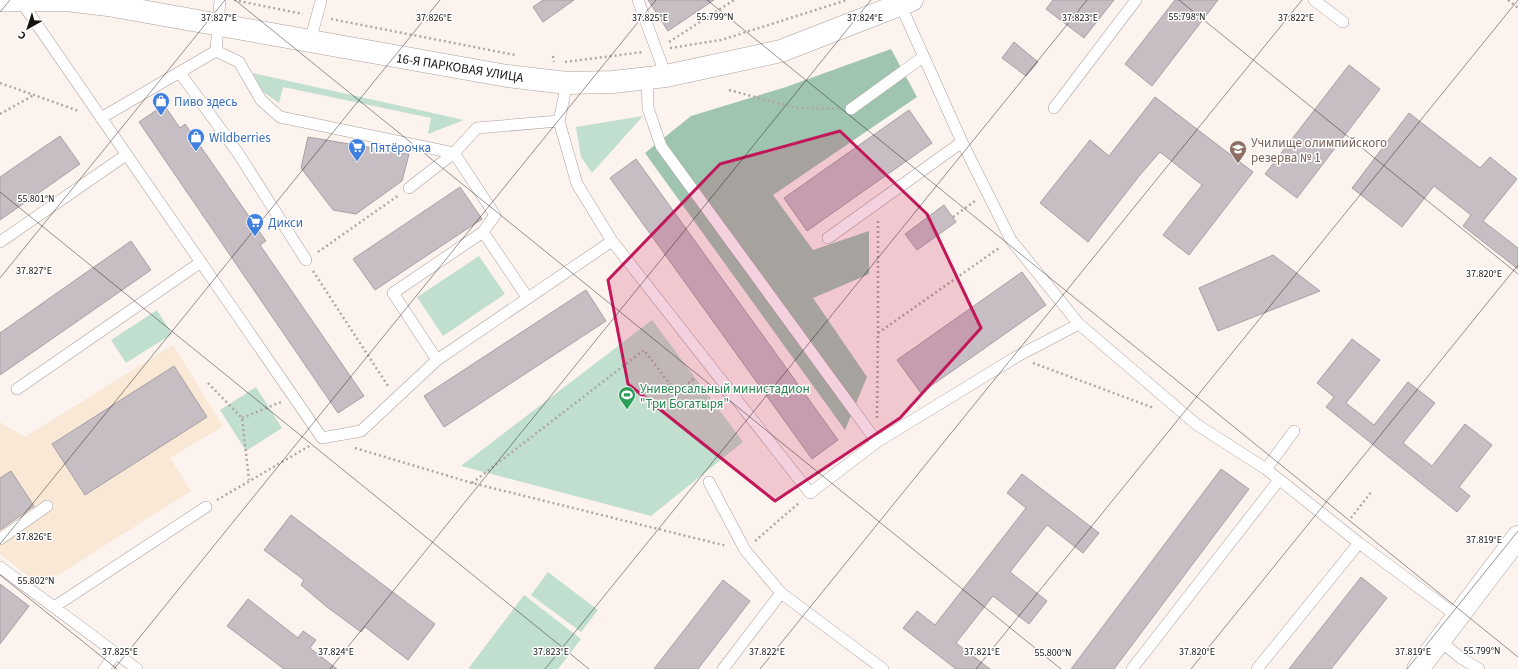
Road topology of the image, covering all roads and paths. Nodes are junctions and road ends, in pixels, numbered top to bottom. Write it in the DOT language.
graph roads {
  1 [pos="0,0"];
  2 [pos="20,0"];
  3 [pos="220,0"];
  4 [pos="234,0"];
  5 [pos="638,0"];
  6 [pos="734,0"];
  7 [pos="846,0"];
  8 [pos="1136,0"];
  9 [pos="1314,0"];
  10 [pos="1508,0"];
  11 [pos="321,1"];
  12 [pos="906,3"];
  13 [pos="1518,8"];
  14 [pos="316,16"];
  15 [pos="1343,22"];
  16 [pos="218,25"];
  17 [pos="310,41"];
  18 [pos="656,50"];
  19 [pos="216,51"];
  20 [pos="516,56"];
  21 [pos="553,56"];
  22 [pos="923,57"];
  23 [pos="546,62"];
  24 [pos="554,63"];
  25 [pos="180,73"];
  26 [pos="656,77"];
  27 [pos="0,83"];
  28 [pos="567,83"];
  29 [pos="729,90"];
  30 [pos="34,95"];
  31 [pos="1054,108"];
  32 [pos="851,109"];
  33 [pos="0,114"];
  34 [pos="101,118"];
  35 [pos="559,121"];
  36 [pos="962,142"];
  37 [pos="454,153"];
  38 [pos="126,155"];
  39 [pos="409,188"];
  40 [pos="987,192"];
  41 [pos="878,202"];
  42 [pos="953,217"];
  43 [pos="483,232"];
  44 [pos="828,238"];
  45 [pos="1011,240"];
  46 [pos="0,242"];
  47 [pos="612,242"];
  48 [pos="306,260"];
  49 [pos="201,262"];
  50 [pos="527,298"];
  51 [pos="1079,324"];
  52 [pos="878,333"];
  53 [pos="1016,357"];
  54 [pos="437,360"];
  55 [pos="695,378"];
  56 [pos="208,383"];
  57 [pos="17,389"];
  58 [pos="294,396"];
  59 [pos="396,398"];
  60 [pos="1158,410"];
  61 [pos="242,418"];
  62 [pos="1294,431"];
  63 [pos="322,438"];
  64 [pos="877,442"];
  65 [pos="352,447"];
  66 [pos="1266,469"];
  67 [pos="249,480"];
  68 [pos="1279,480"];
  69 [pos="710,482"];
  70 [pos="472,483"];
  71 [pos="1372,491"];
  72 [pos="810,493"];
  73 [pos="47,506"];
  74 [pos="206,507"];
  75 [pos="1342,530"];
  76 [pos="1518,537"];
  77 [pos="0,539"];
  78 [pos="1359,543"];
  79 [pos="745,550"];
  80 [pos="0,567"];
  81 [pos="781,594"];
  82 [pos="54,607"];
  83 [pos="1457,616"];
  84 [pos="1439,640"];
  85 [pos="116,653"];
  86 [pos="104,669"];
  87 [pos="137,669"];
  88 [pos="723,669"];
  89 [pos="883,669"];
  90 [pos="1132,669"];
  91 [pos="1257,669"];
  92 [pos="1418,669"];
  93 [pos="1479,669"];
  1 -- 2 [label="main road, 16-Я ПАРКОВАЯ УЛИЦА"];
  2 -- 16 [label="main road, 16-Я ПАРКОВАЯ УЛИЦА"];
  2 -- 34 [label="lane"];
  3 -- 16 [label="lane"];
  4 -- 14 [label="path"];
  5 -- 18 [label="lane"];
  6 -- 18 [label="path"];
  7 -- 18 [label="path"];
  8 -- 31 [label="lane"];
  9 -- 15 [label="lane"];
  10 -- 13 [label="path"];
  11 -- 14 [label="lane"];
  12 -- 22 [label="lane"];
  12 -- 26 [label="main road, 16-Я ПАРКОВАЯ УЛИЦА"];
  14 -- 17 [label="lane"];
  14 -- 20 [label="path"];
  16 -- 17 [label="main road, 16-Я ПАРКОВАЯ УЛИЦА"];
  16 -- 19 [label="lane"];
  17 -- 28 [label="main road, 16-Я ПАРКОВАЯ УЛИЦА"];
  18 -- 24 [label="path"];
  18 -- 26 [label="lane"];
  19 -- 25 [label="lane"];
  19 -- 37 [label="lane"];
  21 -- 24 [label="path"];
  22 -- 32 [label="lane"];
  22 -- 36 [label="lane"];
  23 -- 24 [label="path"];
  25 -- 34 [label="lane"];
  25 -- 48 [label="lane"];
  26 -- 28 [label="main road, 16-Я ПАРКОВАЯ УЛИЦА"];
  26 -- 64 [label="lane"];
  27 -- 30 [label="path"];
  28 -- 35 [label="lane"];
  29 -- 32 [label="path"];
  30 -- 33 [label="path"];
  30 -- 34 [label="path"];
  34 -- 38 [label="lane"];
  35 -- 37 [label="lane"];
  35 -- 47 [label="lane"];
  36 -- 40 [label="lane"];
  36 -- 41 [label="lane"];
  37 -- 39 [label="lane"];
  37 -- 43 [label="lane"];
  38 -- 46 [label="lane"];
  38 -- 49 [label="lane"];
  39 -- 48 [label="path"];
  40 -- 42 [label="path"];
  40 -- 45 [label="lane"];
  41 -- 44 [label="lane"];
  41 -- 52 [label="path"];
  43 -- 50 [label="lane"];
  43 -- 54 [label="lane"];
  45 -- 51 [label="lane"];
  45 -- 52 [label="path"];
  47 -- 50 [label="lane"];
  47 -- 72 [label="lane"];
  48 -- 59 [label="path"];
  49 -- 57 [label="lane"];
  49 -- 58 [label="lane"];
  50 -- 54 [label="lane"];
  51 -- 53 [label="lane"];
  51 -- 66 [label="lane"];
  52 -- 64 [label="path"];
  53 -- 60 [label="path"];
  53 -- 64 [label="lane"];
  54 -- 59 [label="lane"];
  55 -- 70 [label="path"];
  56 -- 61 [label="path"];
  58 -- 61 [label="path"];
  58 -- 63 [label="lane"];
  59 -- 63 [label="lane"];
  61 -- 67 [label="path"];
  62 -- 66 [label="lane"];
  63 -- 67 [label="path"];
  64 -- 72 [label="lane"];
  65 -- 70 [label="path"];
  66 -- 68 [label="lane"];
  67 -- 74 [label="path"];
  68 -- 75 [label="lane"];
  68 -- 90 [label="lane"];
  69 -- 79 [label="lane"];
  70 -- 79 [label="path"];
  71 -- 75 [label="path"];
  72 -- 79 [label="path"];
  73 -- 77 [label="lane"];
  74 -- 82 [label="lane"];
  75 -- 78 [label="lane"];
  76 -- 83 [label="main road"];
  78 -- 83 [label="lane"];
  78 -- 91 [label="lane"];
  79 -- 81 [label="lane"];
  80 -- 82 [label="lane"];
  81 -- 88 [label="lane"];
  81 -- 89 [label="lane"];
  82 -- 85 [label="lane"];
  83 -- 84 [label="main road"];
  84 -- 92 [label="main road"];
  84 -- 93 [label="lane"];
  85 -- 86 [label="lane"];
  85 -- 87 [label="lane"];
}
